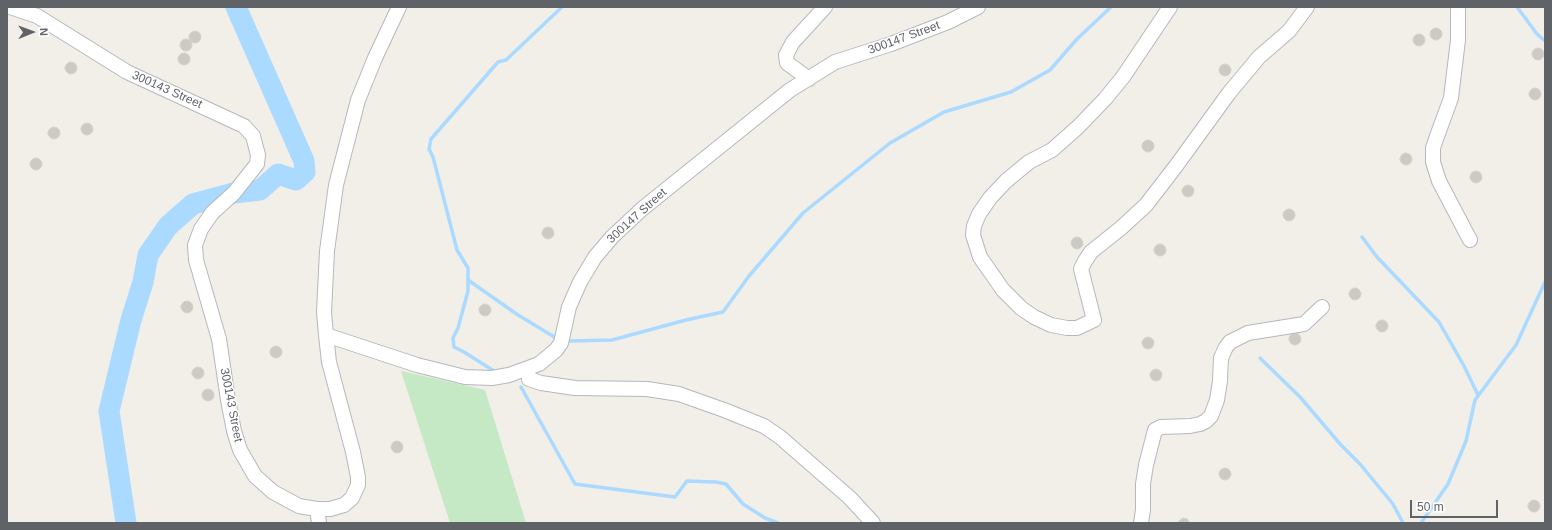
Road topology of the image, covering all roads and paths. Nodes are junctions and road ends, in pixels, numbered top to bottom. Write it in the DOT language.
graph roads {
  1 [pos="10,7"];
  2 [pos="399,7"];
  3 [pos="824,7"];
  4 [pos="978,7"];
  5 [pos="1170,7"];
  6 [pos="1307,7"];
  7 [pos="1458,7"];
  8 [pos="809,79"];
  9 [pos="1470,240"];
  10 [pos="1322,308"];
  11 [pos="326,335"];
  12 [pos="528,369"];
  13 [pos="318,516"];
  14 [pos="873,523"];
  15 [pos="1141,523"];
  1 -- 13 [label="street, 300143 Street"];
  2 -- 11 [label="street, 300143 Street"];
  3 -- 8 [label="street"];
  4 -- 8 [label="street, 300147 Street"];
  5 -- 6 [label="street"];
  7 -- 9 [label="street"];
  8 -- 12 [label="street, 300147 Street"];
  10 -- 15 [label="street"];
  11 -- 12 [label="street, 300147 Street"];
  11 -- 13 [label="street, 300143 Street"];
  12 -- 14 [label="street"];
}
